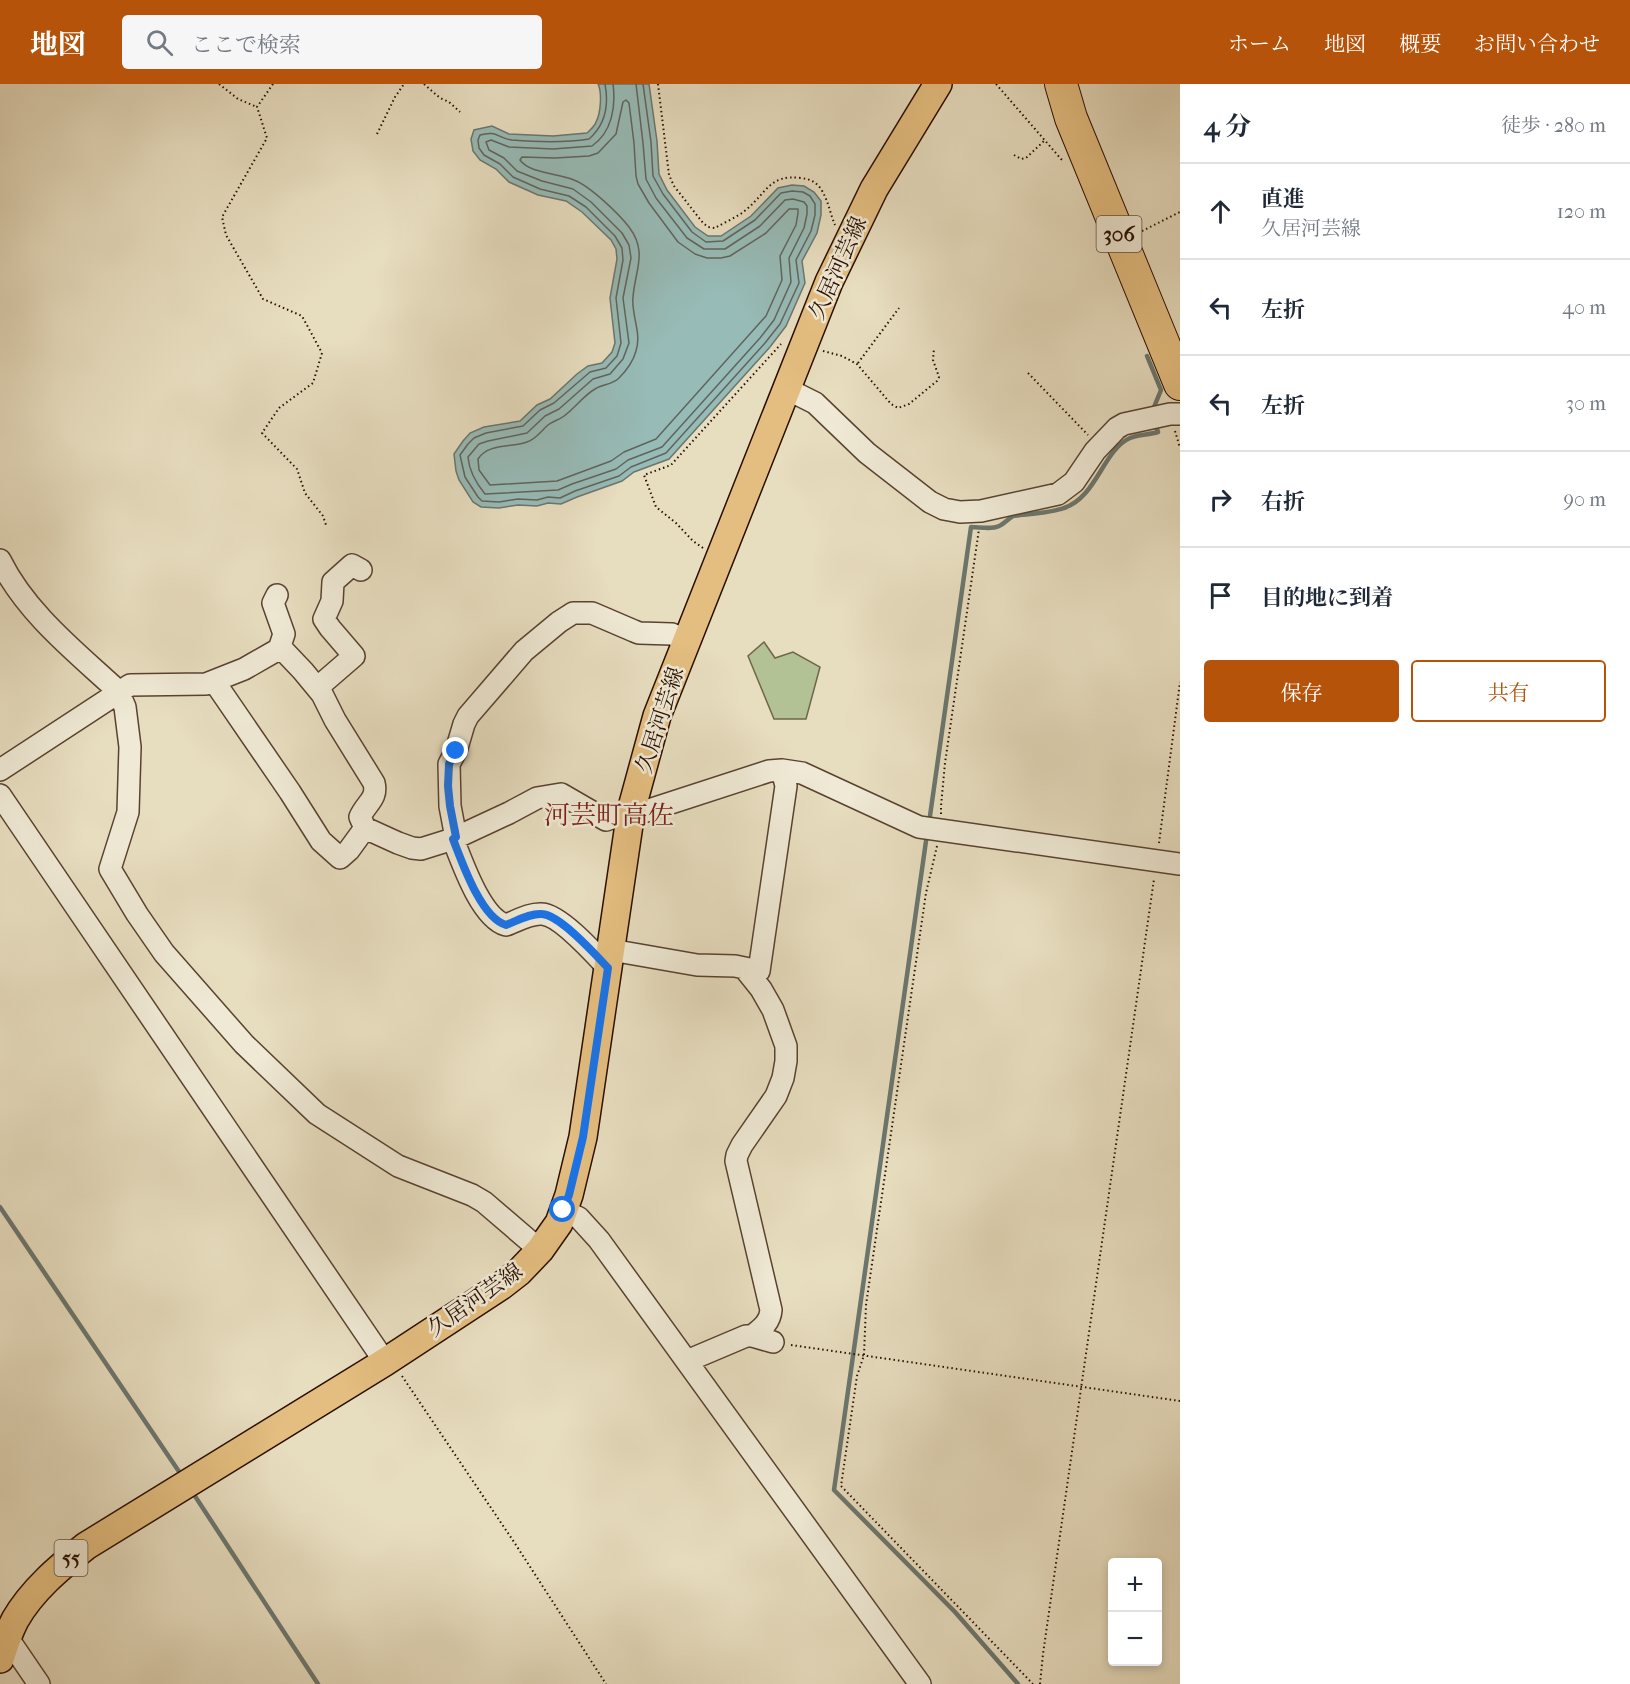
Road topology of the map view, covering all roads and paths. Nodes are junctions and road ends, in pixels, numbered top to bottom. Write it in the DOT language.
graph roads {
  1 [pos="219,84"];
  2 [pos="273,84"];
  3 [pos="404,84"];
  4 [pos="424,84"];
  5 [pos="657,84"];
  6 [pos="938,84"];
  7 [pos="996,84"];
  8 [pos="1061,84"];
  9 [pos="257,107"];
  10 [pos="460,112"];
  11 [pos="377,134"];
  12 [pos="1044,141"];
  13 [pos="1086,152"];
  14 [pos="1014,155"];
  15 [pos="1180,212"];
  16 [pos="850,238"];
  17 [pos="1121,240"];
  18 [pos="899,308"];
  19 [pos="793,344"];
  20 [pos="934,348"];
  21 [pos="857,364"];
  22 [pos="1028,373"];
  23 [pos="1180,384"];
  24 [pos="787,389"];
  25 [pos="1180,414"];
  26 [pos="1099,446"];
  27 [pos="326,525"];
  28 [pos="979,533"];
  29 [pos="721,556"];
  30 [pos="0,560"];
  31 [pos="361,570"];
  32 [pos="277,596"];
  33 [pos="687,642"];
  34 [pos="279,649"];
  35 [pos="211,682"];
  36 [pos="1180,682"];
  37 [pos="317,688"];
  38 [pos="118,691"];
  39 [pos="0,770"];
  40 [pos="782,770"];
  41 [pos="0,795"];
  42 [pos="631,811"];
  43 [pos="365,828"];
  44 [pos="932,829"];
  45 [pos="454,838"];
  46 [pos="1156,861"];
  47 [pos="1180,864"];
  48 [pos="609,959"];
  49 [pos="745,969"];
  50 [pos="563,1210"];
  51 [pos="540,1250"];
  52 [pos="752,1336"];
  53 [pos="773,1342"];
  54 [pos="864,1355"];
  55 [pos="387,1360"];
  56 [pos="687,1361"];
  57 [pos="1082,1387"];
  58 [pos="1180,1401"];
  59 [pos="4,1648"];
  60 [pos="39,1684"];
  61 [pos="606,1684"];
  62 [pos="920,1684"];
  63 [pos="1033,1684"];
  64 [pos="1040,1684"];
  1 -- 9 [label="path"];
  2 -- 9 [label="path"];
  3 -- 11 [label="path"];
  4 -- 10 [label="path"];
  5 -- 16 [label="path"];
  6 -- 16 [label="main road, 久居河芸線 / 55"];
  7 -- 12 [label="path"];
  8 -- 13 [label="highway, 306"];
  9 -- 27 [label="path"];
  12 -- 13 [label="path"];
  12 -- 14 [label="path"];
  13 -- 17 [label="highway, 306"];
  15 -- 17 [label="path"];
  16 -- 19 [label="main road, 久居河芸線 / 55"];
  17 -- 23 [label="highway, 306"];
  18 -- 21 [label="path"];
  19 -- 21 [label="path"];
  19 -- 24 [label="main road, 久居河芸線 / 55"];
  19 -- 29 [label="path"];
  20 -- 21 [label="path"];
  22 -- 26 [label="path"];
  24 -- 26 [label="street"];
  24 -- 29 [label="main road, 久居河芸線 / 55"];
  25 -- 26 [label="street"];
  28 -- 44 [label="path"];
  29 -- 33 [label="main road, 久居河芸線 / 55"];
  30 -- 38 [label="street"];
  31 -- 37 [label="street"];
  32 -- 34 [label="street"];
  33 -- 42 [label="main road, 久居河芸線 / 55"];
  33 -- 45 [label="street"];
  34 -- 35 [label="street"];
  34 -- 37 [label="street"];
  35 -- 38 [label="street"];
  35 -- 43 [label="street"];
  36 -- 46 [label="path"];
  37 -- 43 [label="street"];
  38 -- 39 [label="street"];
  38 -- 51 [label="street"];
  40 -- 42 [label="street"];
  40 -- 44 [label="street"];
  40 -- 49 [label="street"];
  41 -- 55 [label="street"];
  42 -- 45 [label="street"];
  42 -- 48 [label="main road, 久居河芸線 / 55"];
  43 -- 45 [label="street"];
  44 -- 46 [label="street"];
  44 -- 54 [label="path"];
  45 -- 48 [label="street"];
  46 -- 47 [label="street"];
  46 -- 57 [label="path"];
  48 -- 49 [label="street"];
  48 -- 50 [label="main road, 久居河芸線 / 55"];
  49 -- 52 [label="street"];
  50 -- 51 [label="main road, 久居河芸線 / 55"];
  50 -- 56 [label="street"];
  51 -- 55 [label="main road, 久居河芸線 / 55"];
  52 -- 53 [label="street"];
  52 -- 56 [label="street"];
  53 -- 54 [label="path"];
  54 -- 57 [label="path"];
  54 -- 63 [label="path"];
  55 -- 59 [label="main road, 久居河芸線 / 55"];
  55 -- 61 [label="path"];
  56 -- 62 [label="street"];
  57 -- 58 [label="path"];
  57 -- 64 [label="path"];
  59 -- 60 [label="street"];
}
